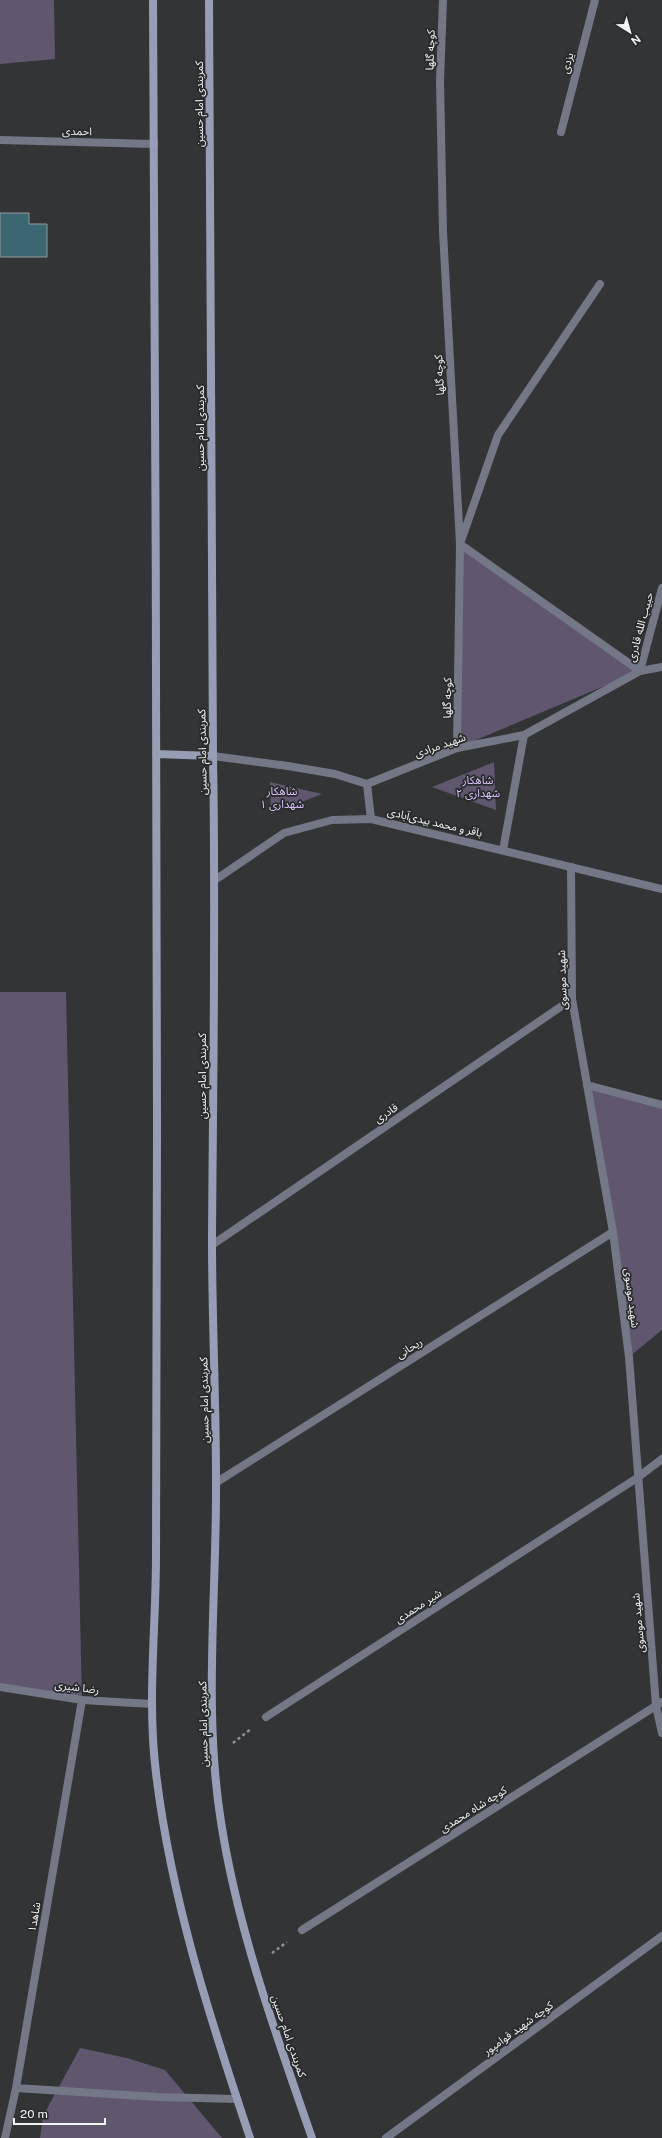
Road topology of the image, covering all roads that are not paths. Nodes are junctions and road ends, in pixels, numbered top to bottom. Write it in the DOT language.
graph roads {
  1 [pos="153,0"];
  2 [pos="209,0"];
  3 [pos="442,0"];
  4 [pos="595,0"];
  5 [pos="561,132"];
  6 [pos="0,140"];
  7 [pos="154,144"];
  8 [pos="600,284"];
  9 [pos="460,544"];
  10 [pos="662,588"];
  11 [pos="662,667"];
  12 [pos="640,671"];
  13 [pos="524,735"];
  14 [pos="457,748"];
  15 [pos="156,754"];
  16 [pos="213,756"];
  17 [pos="367,784"];
  18 [pos="371,819"];
  19 [pos="503,850"];
  20 [pos="571,867"];
  21 [pos="215,880"];
  22 [pos="662,889"];
  23 [pos="572,999"];
  24 [pos="587,1085"];
  25 [pos="662,1105"];
  26 [pos="613,1232"];
  27 [pos="212,1245"];
  28 [pos="662,1459"];
  29 [pos="638,1478"];
  30 [pos="216,1482"];
  31 [pos="0,1687"];
  32 [pos="82,1700"];
  33 [pos="152,1704"];
  34 [pos="659,1704"];
  35 [pos="266,1717"];
  36 [pos="662,1733"];
  37 [pos="302,1930"];
  38 [pos="662,1936"];
  39 [pos="16,2088"];
  40 [pos="237,2099"];
  41 [pos="5,2138"];
  42 [pos="250,2138"];
  43 [pos="312,2138"];
  44 [pos="386,2138"];
  1 -- 7 [label="main road"];
  2 -- 16 [label="main road, کمربندی امام حسین"];
  3 -- 9 [label="street, کوچه گلها"];
  4 -- 5 [label="street, یزدی"];
  6 -- 7 [label="street, احمدی"];
  7 -- 15 [label="main road"];
  8 -- 9 [label="street"];
  9 -- 12 [label="street"];
  9 -- 14 [label="street, کوچه گلها"];
  10 -- 12 [label="street, حبیب الله قادری"];
  11 -- 12 [label="street, شهید مرادی"];
  12 -- 13 [label="street, شهید مرادی"];
  13 -- 14 [label="street, شهید مرادی"];
  13 -- 19 [label="street"];
  14 -- 17 [label="street, شهید مرادی"];
  15 -- 16 [label="main road"];
  15 -- 33 [label="main road"];
  16 -- 17 [label="street"];
  16 -- 21 [label="main road, کمربندی امام حسین"];
  17 -- 18 [label="street"];
  18 -- 19 [label="street, باقر و محمد بیدی‌آبادی"];
  18 -- 21 [label="street, باقر و محمد بیدی‌آبادی"];
  19 -- 20 [label="street, باقر و محمد بیدی‌آبادی"];
  20 -- 22 [label="street, باقر و محمد بیدی‌آبادی"];
  20 -- 23 [label="street, شهید موسوی"];
  21 -- 27 [label="main road, کمربندی امام حسین"];
  23 -- 24 [label="street, شهید موسوی"];
  23 -- 27 [label="street, قادری"];
  24 -- 25 [label="street"];
  24 -- 26 [label="street, شهید موسوی"];
  26 -- 29 [label="street, شهید موسوی"];
  26 -- 30 [label="street, ریحانی"];
  27 -- 30 [label="main road, کمربندی امام حسین"];
  28 -- 29 [label="street, شیر محمدی"];
  29 -- 34 [label="street, شهید موسوی"];
  29 -- 35 [label="street, شیر محمدی"];
  30 -- 43 [label="main road, کمربندی امام حسین"];
  31 -- 32 [label="street, رضا شیری"];
  32 -- 33 [label="street, رضا شیری"];
  32 -- 39 [label="street, شاهد۱"];
  33 -- 40 [label="main road"];
  34 -- 36 [label="street, شهید موسوی"];
  34 -- 37 [label="street, کوچه شاه محمدی"];
  38 -- 44 [label="street, کوچه شهید قوامپور"];
  39 -- 40 [label="street"];
  39 -- 41 [label="street, شاهد۱"];
  40 -- 42 [label="main road"];
}
